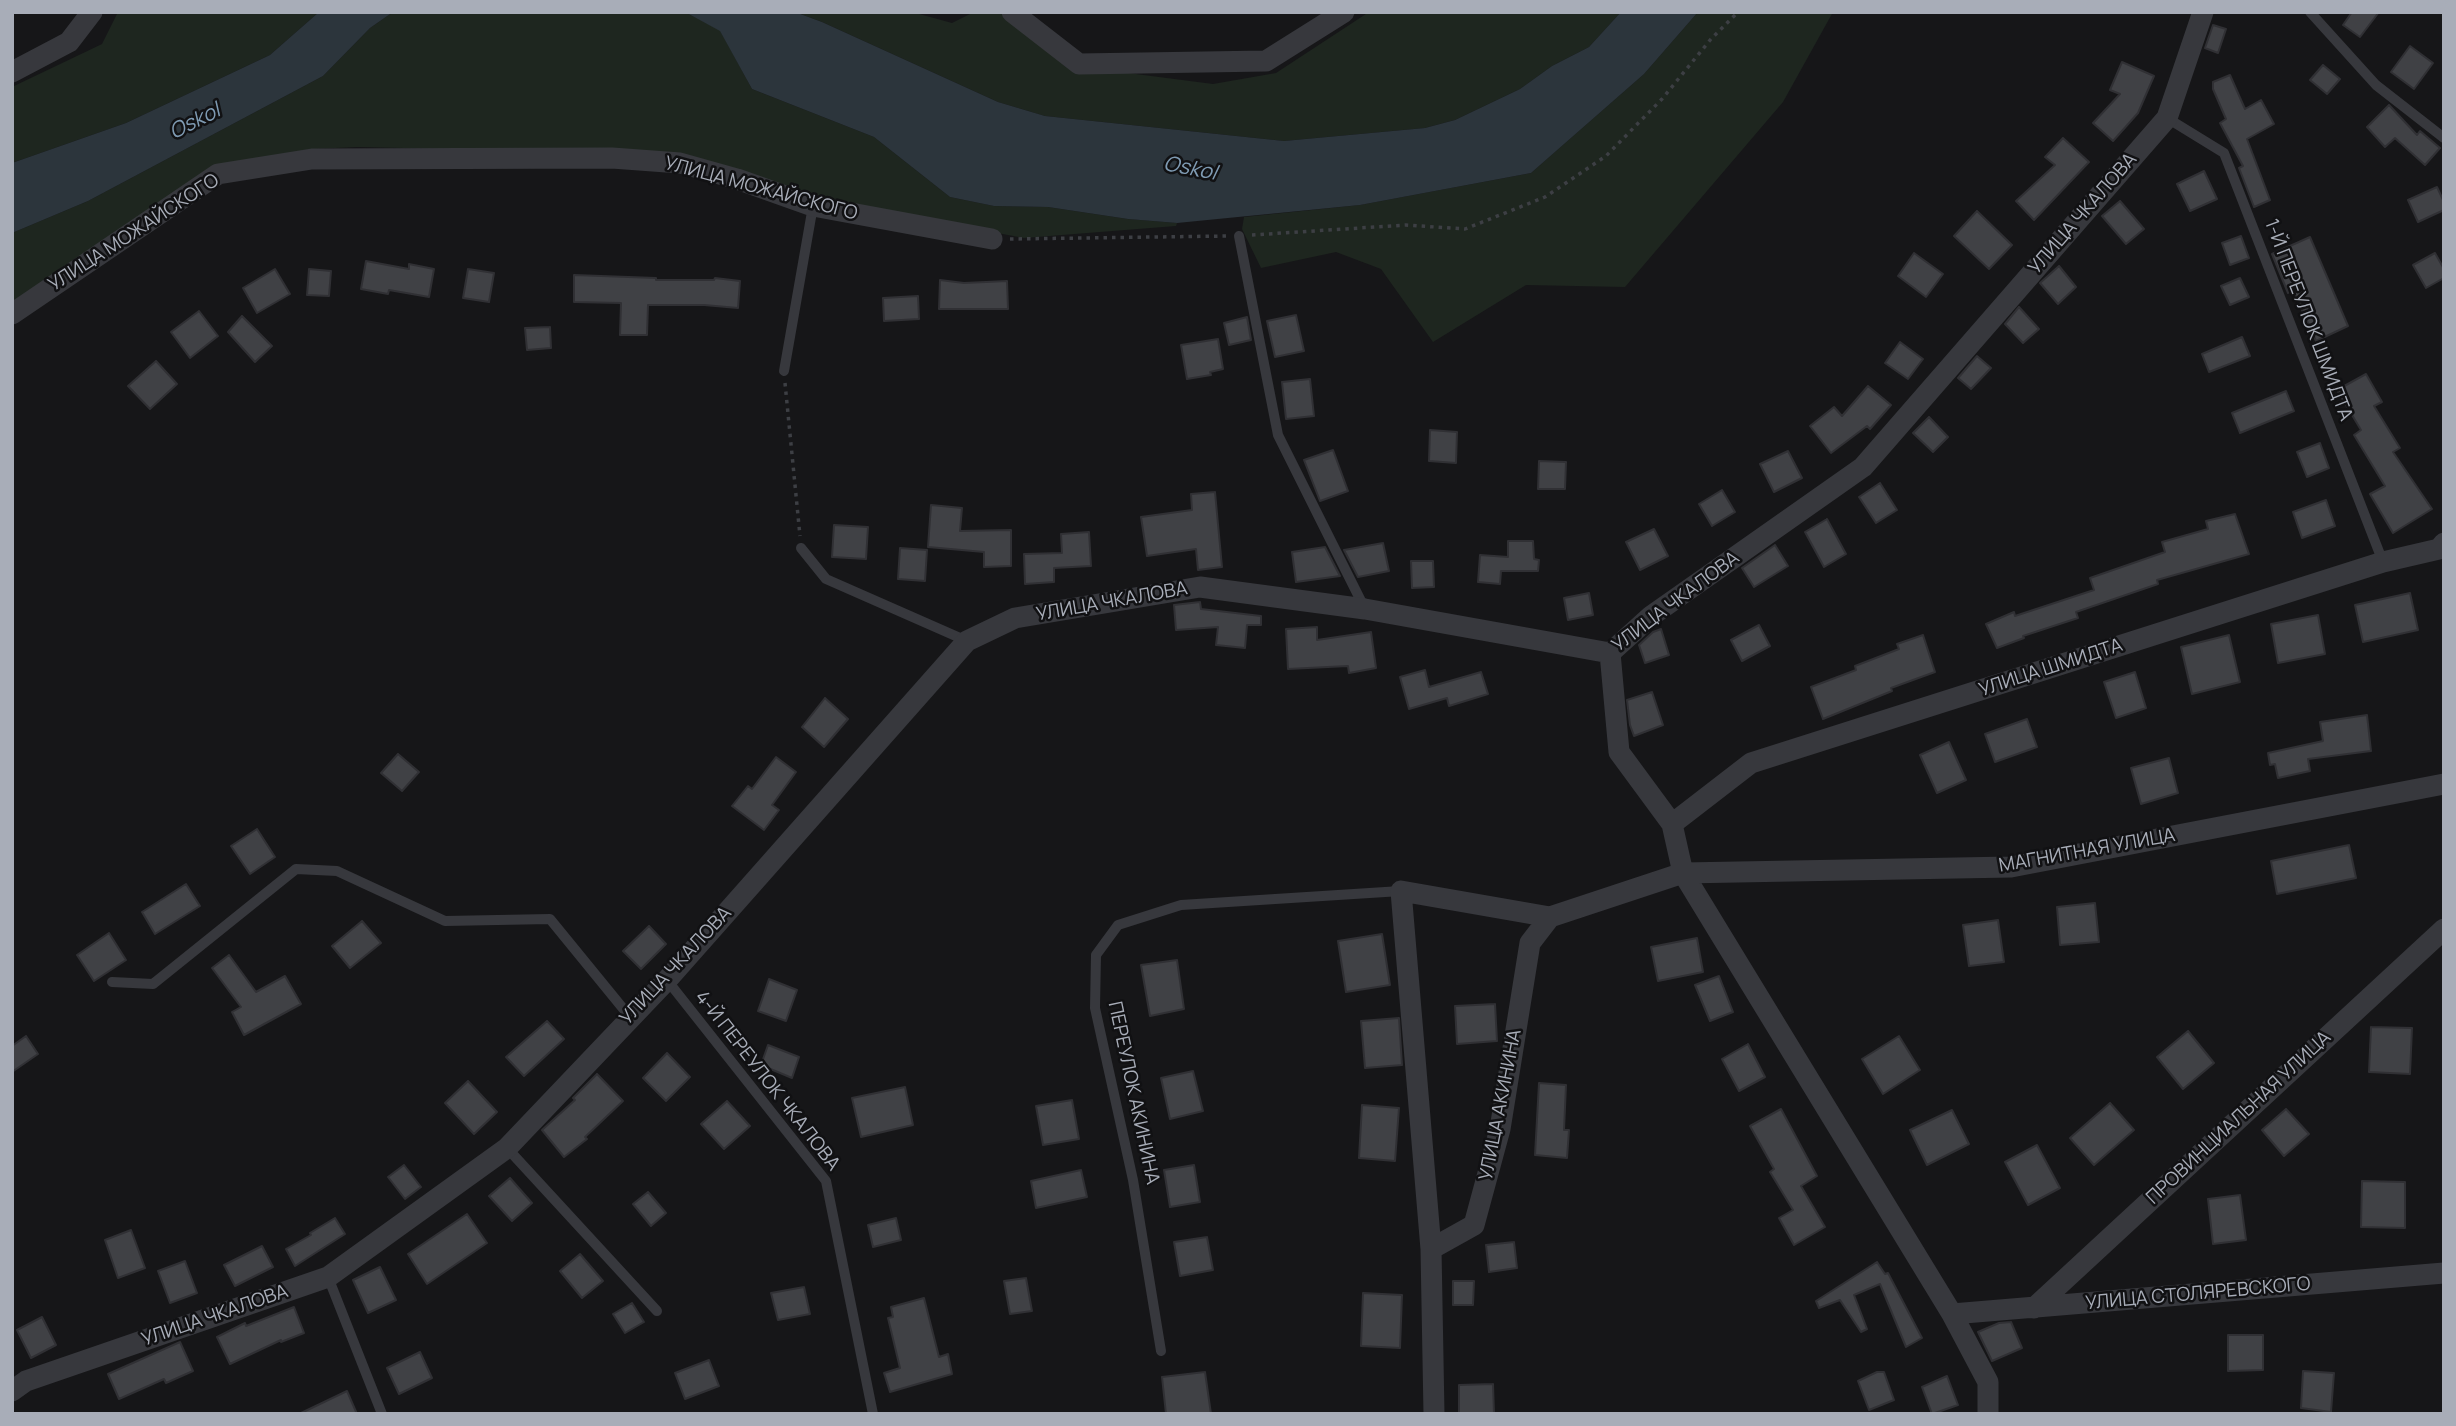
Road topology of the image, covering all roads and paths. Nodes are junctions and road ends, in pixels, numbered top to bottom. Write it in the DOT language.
graph roads {
  1 [pos="92,12"];
  2 [pos="1012,12"];
  3 [pos="1344,12"];
  4 [pos="1738,12"];
  5 [pos="2203,12"];
  6 [pos="2310,12"];
  7 [pos="12,72"];
  8 [pos="2167,118"];
  9 [pos="2444,138"];
  10 [pos="813,206"];
  11 [pos="1239,236"];
  12 [pos="992,239"];
  13 [pos="12,314"];
  14 [pos="784,371"];
  15 [pos="2444,543"];
  16 [pos="801,548"];
  17 [pos="2383,562"];
  18 [pos="1365,610"];
  19 [pos="967,641"];
  20 [pos="1610,653"];
  21 [pos="2444,784"];
  22 [pos="1672,824"];
  23 [pos="1683,873"];
  24 [pos="1401,891"];
  25 [pos="1550,917"];
  26 [pos="2444,929"];
  27 [pos="667,979"];
  28 [pos="112,982"];
  29 [pos="630,1017"];
  30 [pos="507,1148"];
  31 [pos="1431,1249"];
  32 [pos="2444,1273"];
  33 [pos="328,1276"];
  34 [pos="2034,1308"];
  35 [pos="657,1311"];
  36 [pos="1952,1314"];
  37 [pos="1161,1351"];
  38 [pos="12,1391"];
  39 [pos="382,1414"];
  40 [pos="873,1414"];
  41 [pos="1434,1414"];
  42 [pos="1988,1414"];
  1 -- 7 [label="street"];
  2 -- 3 [label="street"];
  4 -- 11 [label="path"];
  5 -- 8 [label="street, УЛИЦА ЧКАЛОВА"];
  6 -- 9 [label="lane"];
  8 -- 17 [label="lane, 1-Й ПЕРЕУЛОК ШМИДТА"];
  8 -- 20 [label="street, УЛИЦА ЧКАЛОВА"];
  10 -- 12 [label="street, УЛИЦА МОЖАЙСКОГО"];
  10 -- 13 [label="street, УЛИЦА МОЖАЙСКОГО"];
  10 -- 14 [label="lane"];
  11 -- 12 [label="path"];
  11 -- 18 [label="lane"];
  14 -- 16 [label="path"];
  15 -- 17 [label="street, УЛИЦА ШМИДТА"];
  16 -- 19 [label="lane"];
  17 -- 22 [label="street, УЛИЦА ШМИДТА"];
  18 -- 19 [label="street, УЛИЦА ЧКАЛОВА"];
  18 -- 20 [label="street, УЛИЦА ЧКАЛОВА"];
  19 -- 27 [label="street, УЛИЦА ЧКАЛОВА"];
  20 -- 22 [label="street"];
  21 -- 23 [label="street, МАГНИТНАЯ УЛИЦА"];
  22 -- 23 [label="street"];
  23 -- 25 [label="street"];
  23 -- 36 [label="street"];
  24 -- 25 [label="street"];
  24 -- 31 [label="street"];
  24 -- 37 [label="lane, ПЕРЕУЛОК АКИНИНА"];
  25 -- 31 [label="street, УЛИЦА АКИНИНА"];
  26 -- 34 [label="street, ПРОВИНЦИАЛЬНАЯ УЛИЦА"];
  27 -- 29 [label="street, УЛИЦА ЧКАЛОВА"];
  27 -- 40 [label="lane, 4-Й ПЕРЕУЛОК ЧКАЛОВА"];
  28 -- 29 [label="lane"];
  29 -- 30 [label="street, УЛИЦА ЧКАЛОВА"];
  30 -- 33 [label="street, УЛИЦА ЧКАЛОВА"];
  30 -- 35 [label="lane"];
  31 -- 41 [label="street"];
  32 -- 34 [label="street, УЛИЦА СТОЛЯРЕВСКОГО"];
  33 -- 38 [label="street, УЛИЦА ЧКАЛОВА"];
  33 -- 39 [label="lane"];
  34 -- 36 [label="street, УЛИЦА СТОЛЯРЕВСКОГО"];
  36 -- 42 [label="street"];
}
